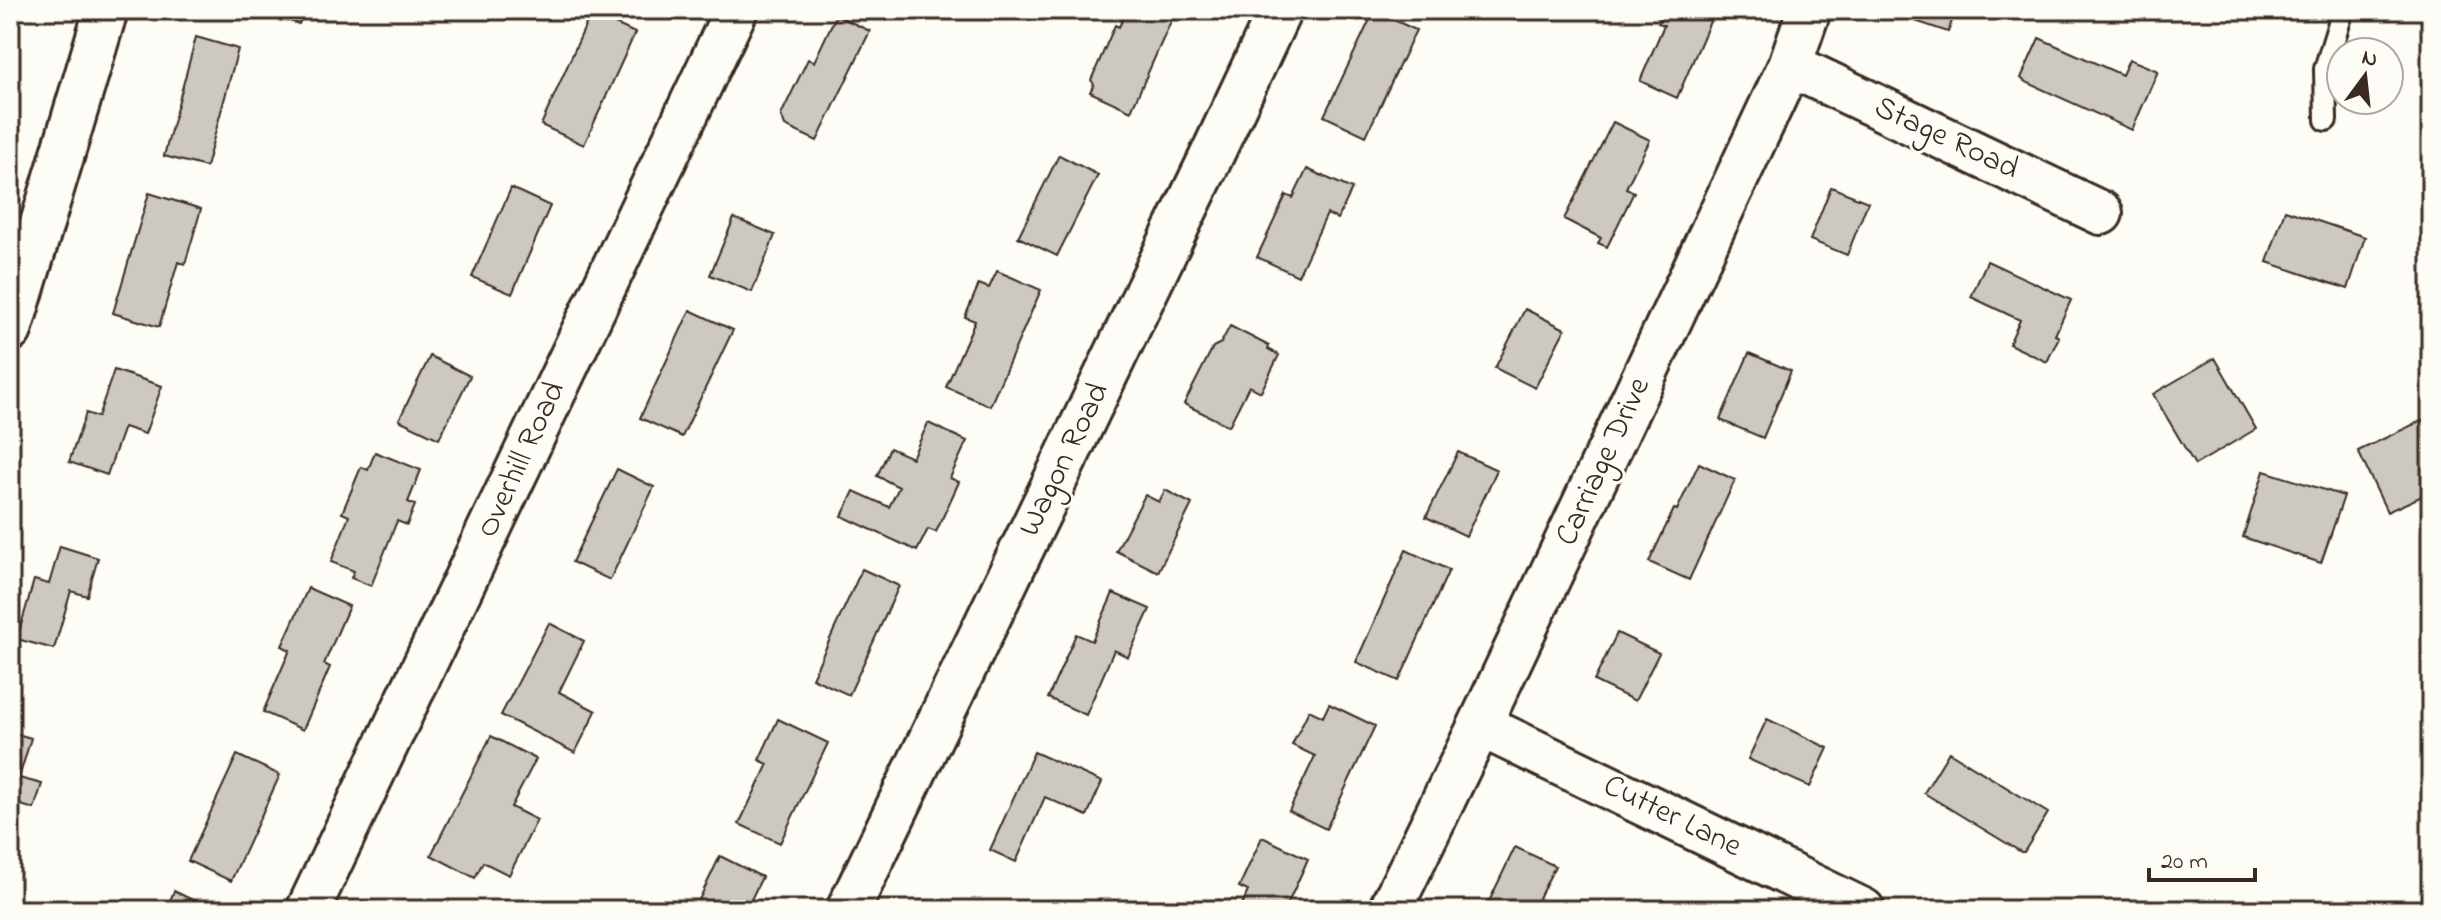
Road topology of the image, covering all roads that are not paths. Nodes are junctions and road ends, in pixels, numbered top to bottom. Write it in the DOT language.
graph roads {
  1 [pos="106,10"];
  2 [pos="736,10"];
  3 [pos="1280,10"];
  4 [pos="1809,10"];
  5 [pos="2343,10"];
  6 [pos="1790,65"];
  7 [pos="2326,120"];
  8 [pos="2101,213"];
  9 [pos="10,330"];
  10 [pos="1480,725"];
  11 [pos="308,910"];
  12 [pos="848,910"];
  13 [pos="1390,910"];
  14 [pos="1863,910"];
  1 -- 9 [label="street"];
  2 -- 11 [label="street, Overhill Road"];
  3 -- 12 [label="street, Wagon Road"];
  4 -- 6 [label="street, Carriage Drive"];
  5 -- 7 [label="lane"];
  6 -- 8 [label="street, Stage Road"];
  6 -- 10 [label="street, Carriage Drive"];
  10 -- 13 [label="street, Carriage Drive"];
  10 -- 14 [label="street, Cutter Lane"];
}
